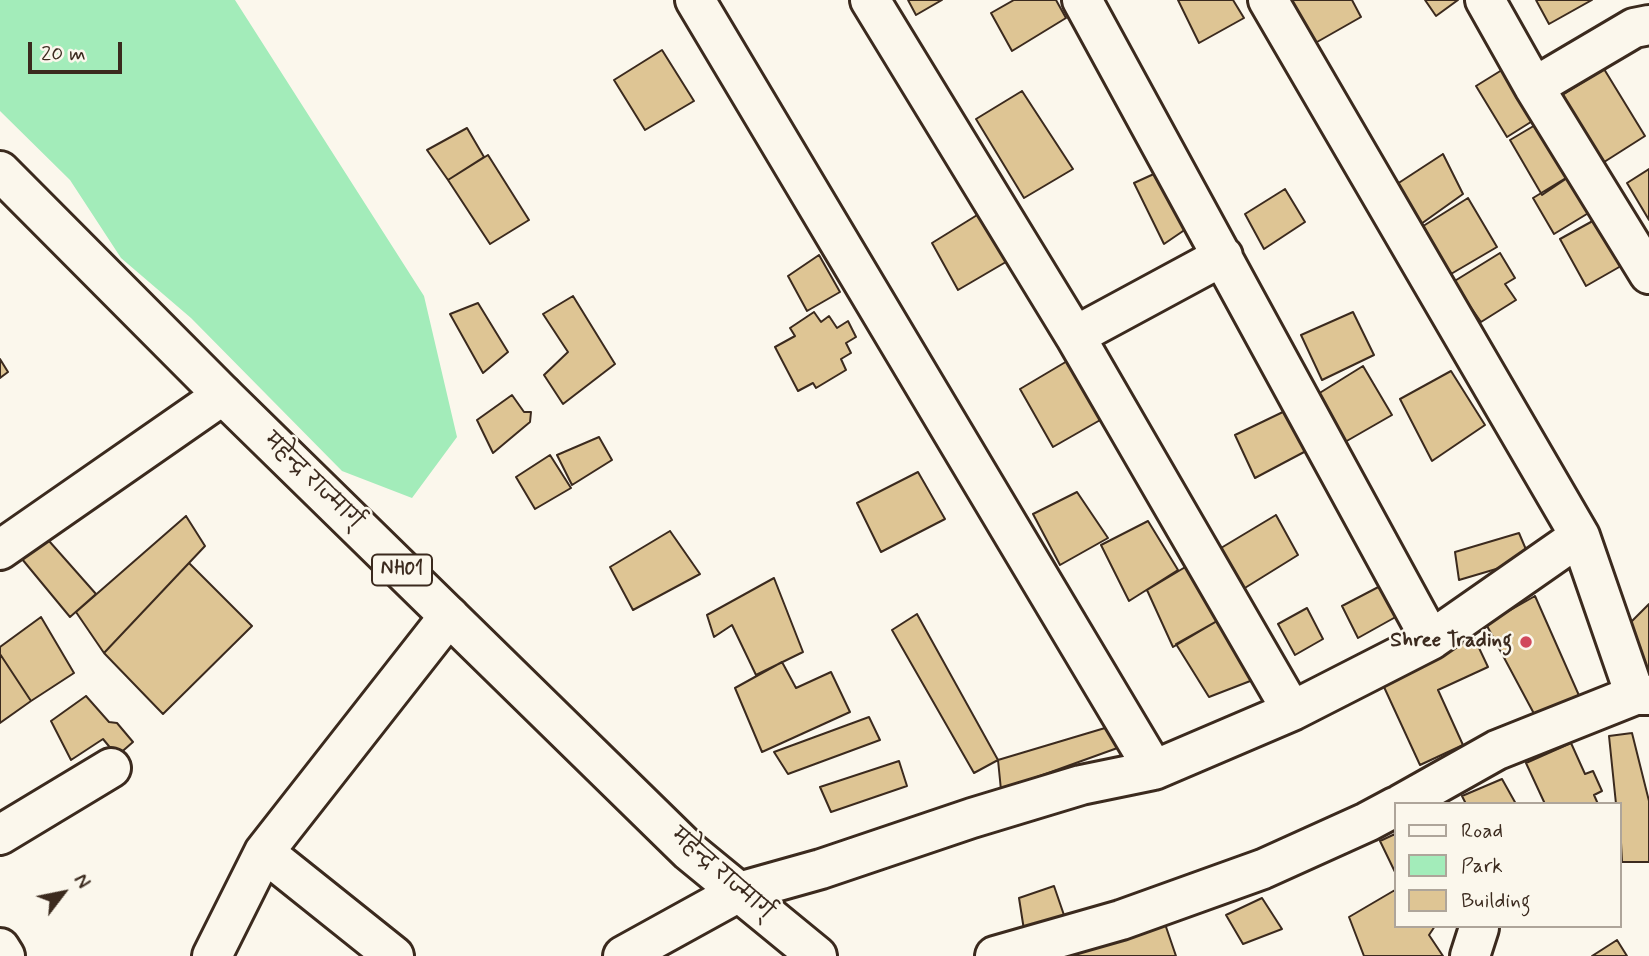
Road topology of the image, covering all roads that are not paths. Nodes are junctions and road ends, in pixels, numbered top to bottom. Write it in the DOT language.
graph roads {
  1 [pos="695,0"];
  2 [pos="870,0"];
  3 [pos="1082,0"];
  4 [pos="1268,0"];
  5 [pos="1485,0"];
  6 [pos="1649,25"];
  7 [pos="1534,87"];
  8 [pos="0,171"];
  9 [pos="1223,256"];
  10 [pos="1649,274"];
  11 [pos="1075,336"];
  12 [pos="223,395"];
  13 [pos="1580,536"];
  14 [pos="0,550"];
  15 [pos="449,616"];
  16 [pos="1431,639"];
  17 [pos="1642,695"];
  18 [pos="1292,710"];
  19 [pos="111,768"];
  20 [pos="1154,770"];
  21 [pos="1405,802"];
  22 [pos="1394,808"];
  23 [pos="0,835"];
  24 [pos="264,852"];
  25 [pos="739,892"];
  26 [pos="0,947"];
  27 [pos="5,956"];
  28 [pos="212,956"];
  29 [pos="394,956"];
  30 [pos="623,956"];
  31 [pos="817,956"];
  32 [pos="995,956"];
  1 -- 20 [label="main road"];
  2 -- 11 [label="main road"];
  3 -- 9 [label="main road"];
  4 -- 13 [label="main road"];
  5 -- 7 [label="main road"];
  6 -- 7 [label="main road"];
  7 -- 10 [label="main road"];
  8 -- 12 [label="main road, महेन्द्र राज्मार्ग् / NH01"];
  9 -- 11 [label="main road"];
  9 -- 16 [label="main road"];
  11 -- 18 [label="main road"];
  12 -- 14 [label="main road"];
  12 -- 15 [label="main road, महेन्द्र राज्मार्ग् / NH01"];
  13 -- 16 [label="main road"];
  13 -- 17 [label="main road"];
  15 -- 24 [label="main road"];
  15 -- 25 [label="main road, महेन्द्र राज्मार्ग् / NH01"];
  16 -- 18 [label="main road"];
  17 -- 21 [label="main road"];
  18 -- 20 [label="main road"];
  19 -- 23 [label="main road"];
  20 -- 25 [label="main road"];
  22 -- 32 [label="main road"];
  24 -- 28 [label="main road"];
  24 -- 29 [label="main road"];
  25 -- 30 [label="main road"];
  25 -- 31 [label="main road, महेन्द्र राज्मार्ग् / NH01"];
  26 -- 27 [label="main road"];
}
